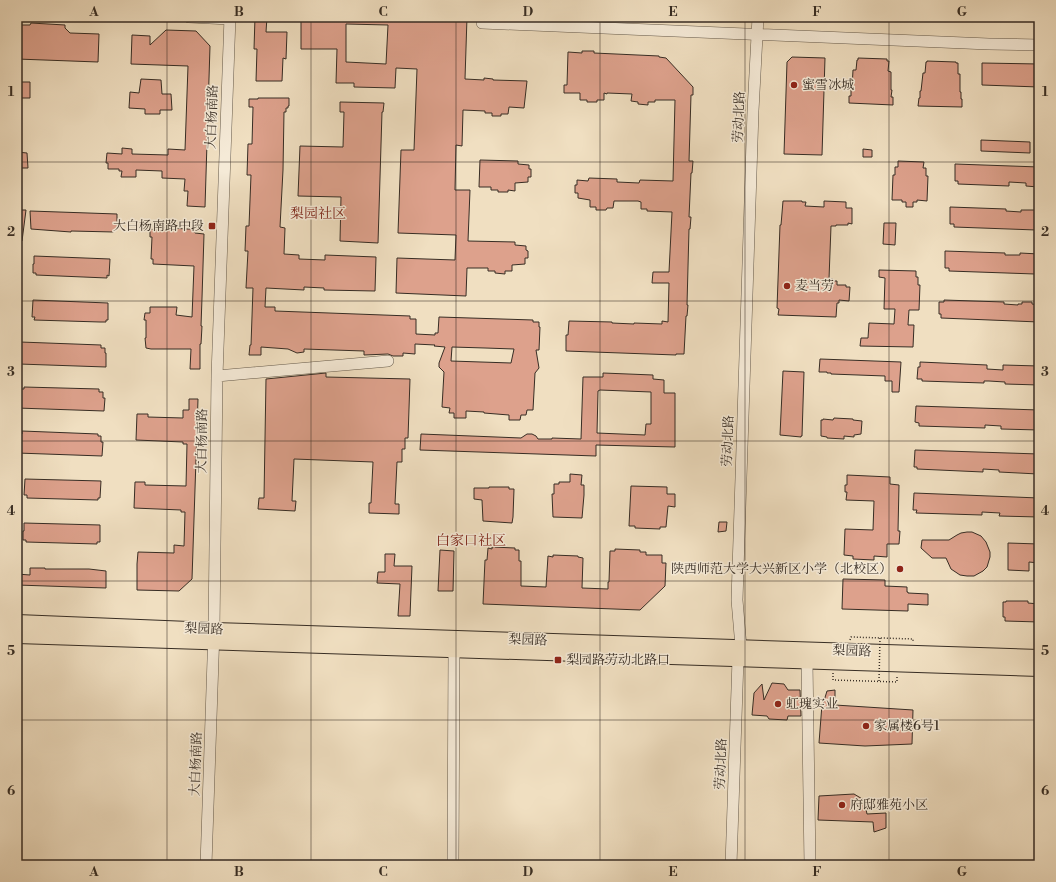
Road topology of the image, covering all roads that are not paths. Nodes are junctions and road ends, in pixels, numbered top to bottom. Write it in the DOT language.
graph roads {
  1 [pos="189,17"];
  2 [pos="758,17"];
  3 [pos="230,18"];
  4 [pos="482,23"];
  5 [pos="757,35"];
  6 [pos="1039,45"];
  7 [pos="388,361"];
  8 [pos="217,376"];
  9 [pos="17,622"];
  10 [pos="17,636"];
  11 [pos="214,636"];
  12 [pos="454,650"];
  13 [pos="739,653"];
  14 [pos="1039,657"];
  15 [pos="807,662"];
  16 [pos="1039,669"];
  17 [pos="206,865"];
  18 [pos="453,865"];
  19 [pos="731,865"];
  20 [pos="810,865"];
  1 -- 3 [label="street"];
  2 -- 5 [label="street, 劳动北路"];
  3 -- 8 [label="street, 大白杨南路"];
  4 -- 5 [label="street"];
  5 -- 6 [label="street"];
  5 -- 13 [label="street, 劳动北路"];
  7 -- 8 [label="street"];
  8 -- 11 [label="street, 大白杨南路"];
  9 -- 11 [label="main road, 梨园路"];
  10 -- 11 [label="main road, 梨园路"];
  11 -- 12 [label="main road, 梨园路"];
  11 -- 13 [label="main road, 梨园路"];
  11 -- 17 [label="street, 大白杨南路"];
  12 -- 13 [label="main road, 梨园路"];
  12 -- 18 [label="street"];
  13 -- 14 [label="main road, 梨园路"];
  13 -- 15 [label="main road, 梨园路"];
  13 -- 19 [label="street, 劳动北路"];
  15 -- 16 [label="main road, 梨园路"];
  15 -- 20 [label="street"];
}
